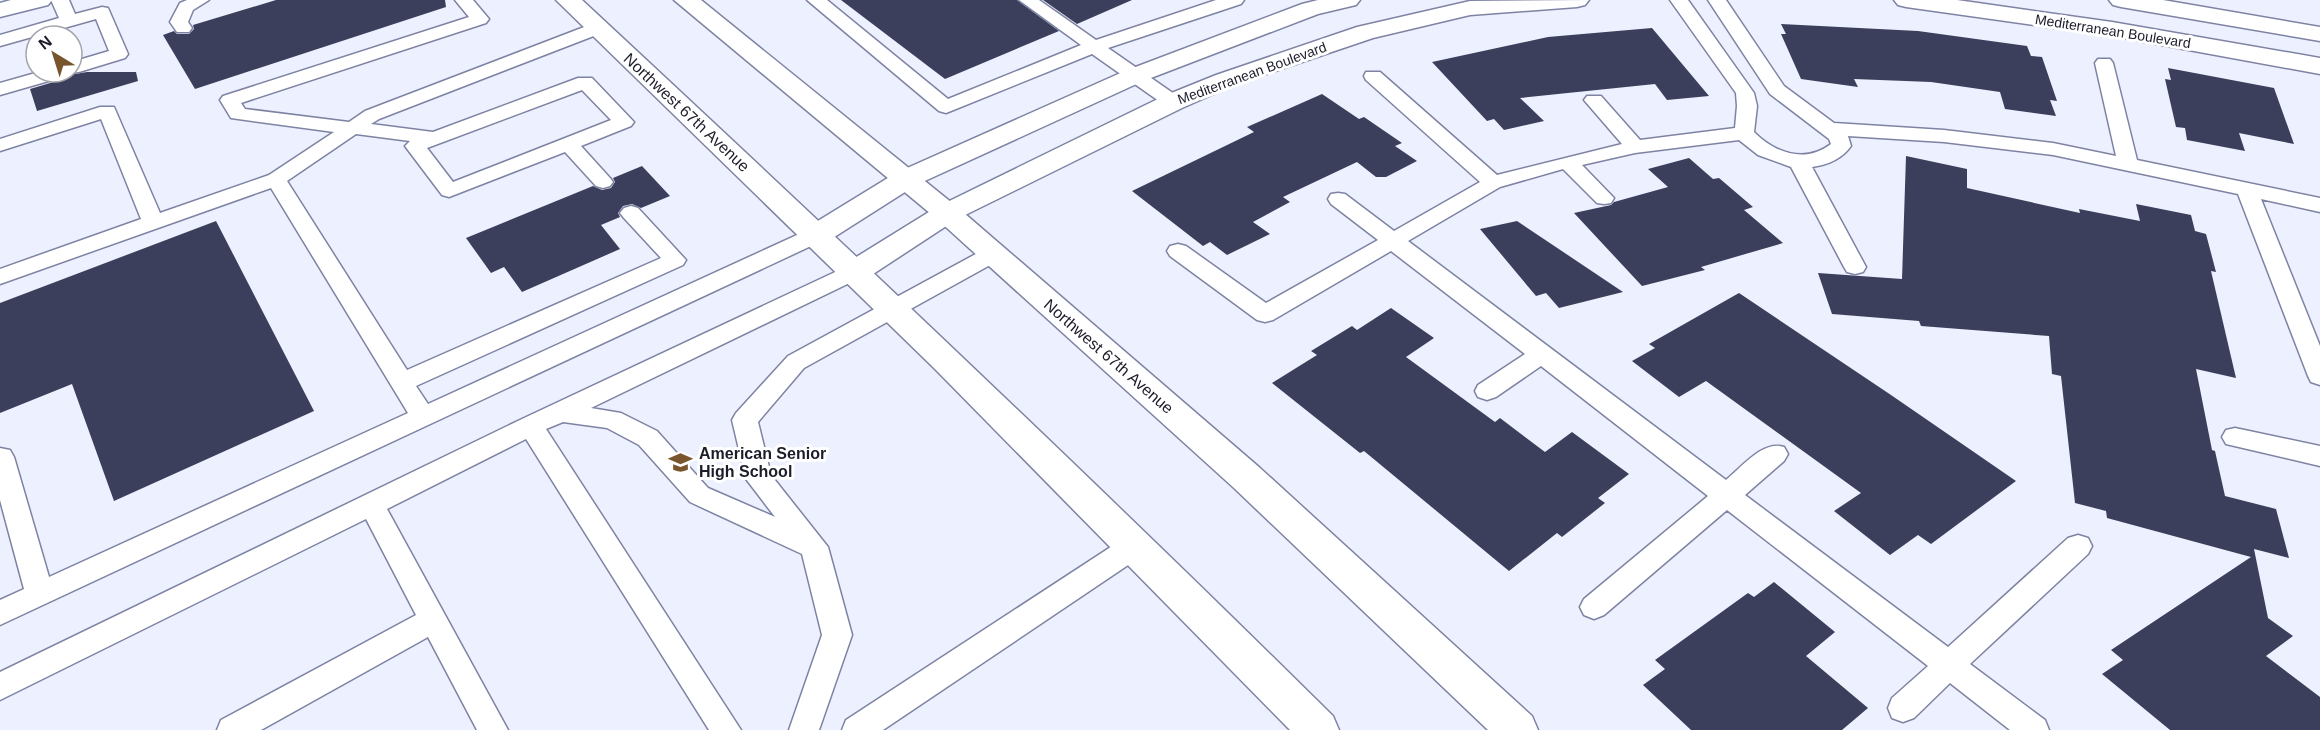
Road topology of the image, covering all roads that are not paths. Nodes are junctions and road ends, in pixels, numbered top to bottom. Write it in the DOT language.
graph roads {
  1 [pos="40,0"];
  2 [pos="60,0"];
  3 [pos="200,0"];
  4 [pos="464,0"];
  5 [pos="568,0"];
  6 [pos="686,0"];
  7 [pos="816,0"];
  8 [pos="1028,0"];
  9 [pos="1235,0"];
  10 [pos="1348,0"];
  11 [pos="1577,0"];
  12 [pos="1679,0"];
  13 [pos="1717,0"];
  14 [pos="1906,0"];
  15 [pos="2121,0"];
  16 [pos="0,10"];
  17 [pos="69,21"];
  18 [pos="183,28"];
  19 [pos="598,28"];
  20 [pos="2320,34"];
  21 [pos="0,40"];
  22 [pos="1092,45"];
  23 [pos="2104,63"];
  24 [pos="84,64"];
  25 [pos="2320,66"];
  26 [pos="1134,76"];
  27 [pos="1373,76"];
  28 [pos="24,82"];
  29 [pos="218,82"];
  30 [pos="0,89"];
  31 [pos="230,100"];
  32 [pos="1594,100"];
  33 [pos="1173,102"];
  34 [pos="1831,129"];
  35 [pos="350,130"];
  36 [pos="1744,134"];
  37 [pos="435,138"];
  38 [pos="568,144"];
  39 [pos="0,145"];
  40 [pos="1635,147"];
  41 [pos="1566,162"];
  42 [pos="1798,162"];
  43 [pos="2128,165"];
  44 [pos="276,179"];
  45 [pos="906,179"];
  46 [pos="603,182"];
  47 [pos="1493,183"];
  48 [pos="2247,191"];
  49 [pos="1604,198"];
  50 [pos="1338,199"];
  51 [pos="2320,206"];
  52 [pos="631,213"];
  53 [pos="946,213"];
  54 [pos="153,222"];
  55 [pos="818,234"];
  56 [pos="1391,241"];
  57 [pos="1178,251"];
  58 [pos="993,254"];
  59 [pos="1855,267"];
  60 [pos="856,271"];
  61 [pos="0,277"];
  62 [pos="893,307"];
  63 [pos="1540,355"];
  64 [pos="2320,376"];
  65 [pos="403,381"];
  66 [pos="1487,391"];
  67 [pos="560,412"];
  68 [pos="423,417"];
  69 [pos="531,426"];
  70 [pos="2235,437"];
  71 [pos="1775,454"];
  72 [pos="2320,456"];
  73 [pos="1,457"];
  74 [pos="1725,495"];
  75 [pos="371,504"];
  76 [pos="1136,545"];
  77 [pos="2078,546"];
  78 [pos="813,547"];
  79 [pos="40,594"];
  80 [pos="1594,607"];
  81 [pos="0,613"];
  82 [pos="433,620"];
  83 [pos="1949,666"];
  84 [pos="0,687"];
  85 [pos="1903,708"];
  86 [pos="232,730"];
  87 [pos="493,730"];
  88 [pos="726,730"];
  89 [pos="804,730"];
  90 [pos="857,730"];
  91 [pos="1318,730"];
  92 [pos="1517,730"];
  93 [pos="2034,730"];
  1 -- 16 [label="main road"];
  2 -- 17 [label="lane"];
  3 -- 18 [label="lane"];
  4 -- 31 [label="lane"];
  5 -- 19 [label="main road, Northwest 67th Avenue"];
  6 -- 45 [label="main road, Northwest 67th Avenue"];
  7 -- 22 [label="lane"];
  8 -- 22 [label="lane"];
  9 -- 22 [label="lane"];
  10 -- 26 [label="main road"];
  11 -- 33 [label="main road, Mediterranean Boulevard"];
  12 -- 36 [label="lane"];
  13 -- 34 [label="lane"];
  14 -- 25 [label="main road, Mediterranean Boulevard"];
  15 -- 20 [label="main road, Mediterranean Boulevard"];
  17 -- 21 [label="lane"];
  17 -- 24 [label="lane"];
  19 -- 35 [label="lane"];
  19 -- 55 [label="main road, Northwest 67th Avenue"];
  22 -- 26 [label="lane"];
  23 -- 43 [label="lane"];
  26 -- 33 [label="lane"];
  26 -- 45 [label="main road"];
  27 -- 47 [label="lane"];
  28 -- 30 [label="lane"];
  29 -- 31 [label="lane"];
  31 -- 35 [label="lane"];
  32 -- 40 [label="lane"];
  33 -- 53 [label="main road, Mediterranean Boulevard"];
  34 -- 42 [label="lane"];
  34 -- 43 [label="lane"];
  35 -- 37 [label="lane"];
  35 -- 44 [label="lane"];
  36 -- 40 [label="lane"];
  36 -- 42 [label="lane"];
  37 -- 38 [label="lane"];
  37 -- 38 [label="lane"];
  38 -- 46 [label="lane"];
  39 -- 54 [label="lane"];
  40 -- 41 [label="lane"];
  41 -- 47 [label="lane"];
  41 -- 49 [label="lane"];
  42 -- 59 [label="lane"];
  43 -- 48 [label="lane"];
  44 -- 54 [label="lane"];
  44 -- 65 [label="lane"];
  45 -- 53 [label="main road, Northwest 67th Avenue"];
  45 -- 55 [label="main road"];
  47 -- 56 [label="lane"];
  48 -- 51 [label="lane"];
  48 -- 64 [label="lane"];
  50 -- 56 [label="lane"];
  52 -- 65 [label="lane"];
  53 -- 58 [label="main road, Northwest 67th Avenue"];
  53 -- 60 [label="main road, Mediterranean Boulevard"];
  54 -- 61 [label="lane"];
  55 -- 60 [label="main road, Northwest 67th Avenue"];
  55 -- 68 [label="lane"];
  56 -- 57 [label="lane"];
  56 -- 63 [label="lane"];
  58 -- 62 [label="lane"];
  58 -- 92 [label="main road, Northwest 67th Avenue"];
  60 -- 62 [label="main road, Northwest 67th Avenue"];
  60 -- 67 [label="lane"];
  62 -- 76 [label="main road, Northwest 67th Avenue"];
  62 -- 78 [label="lane"];
  63 -- 66 [label="lane"];
  63 -- 74 [label="lane"];
  65 -- 68 [label="lane"];
  67 -- 69 [label="lane"];
  67 -- 78 [label="lane"];
  68 -- 79 [label="lane"];
  69 -- 75 [label="lane"];
  69 -- 88 [label="lane"];
  70 -- 72 [label="lane"];
  71 -- 74 [label="lane"];
  73 -- 79 [label="lane"];
  74 -- 80 [label="lane"];
  74 -- 83 [label="lane"];
  75 -- 82 [label="lane"];
  75 -- 84 [label="lane"];
  76 -- 90 [label="lane"];
  76 -- 91 [label="main road, Northwest 67th Avenue"];
  77 -- 83 [label="lane"];
  78 -- 89 [label="lane"];
  79 -- 81 [label="lane"];
  82 -- 86 [label="lane"];
  82 -- 87 [label="lane"];
  83 -- 85 [label="lane"];
  83 -- 93 [label="lane"];
}
